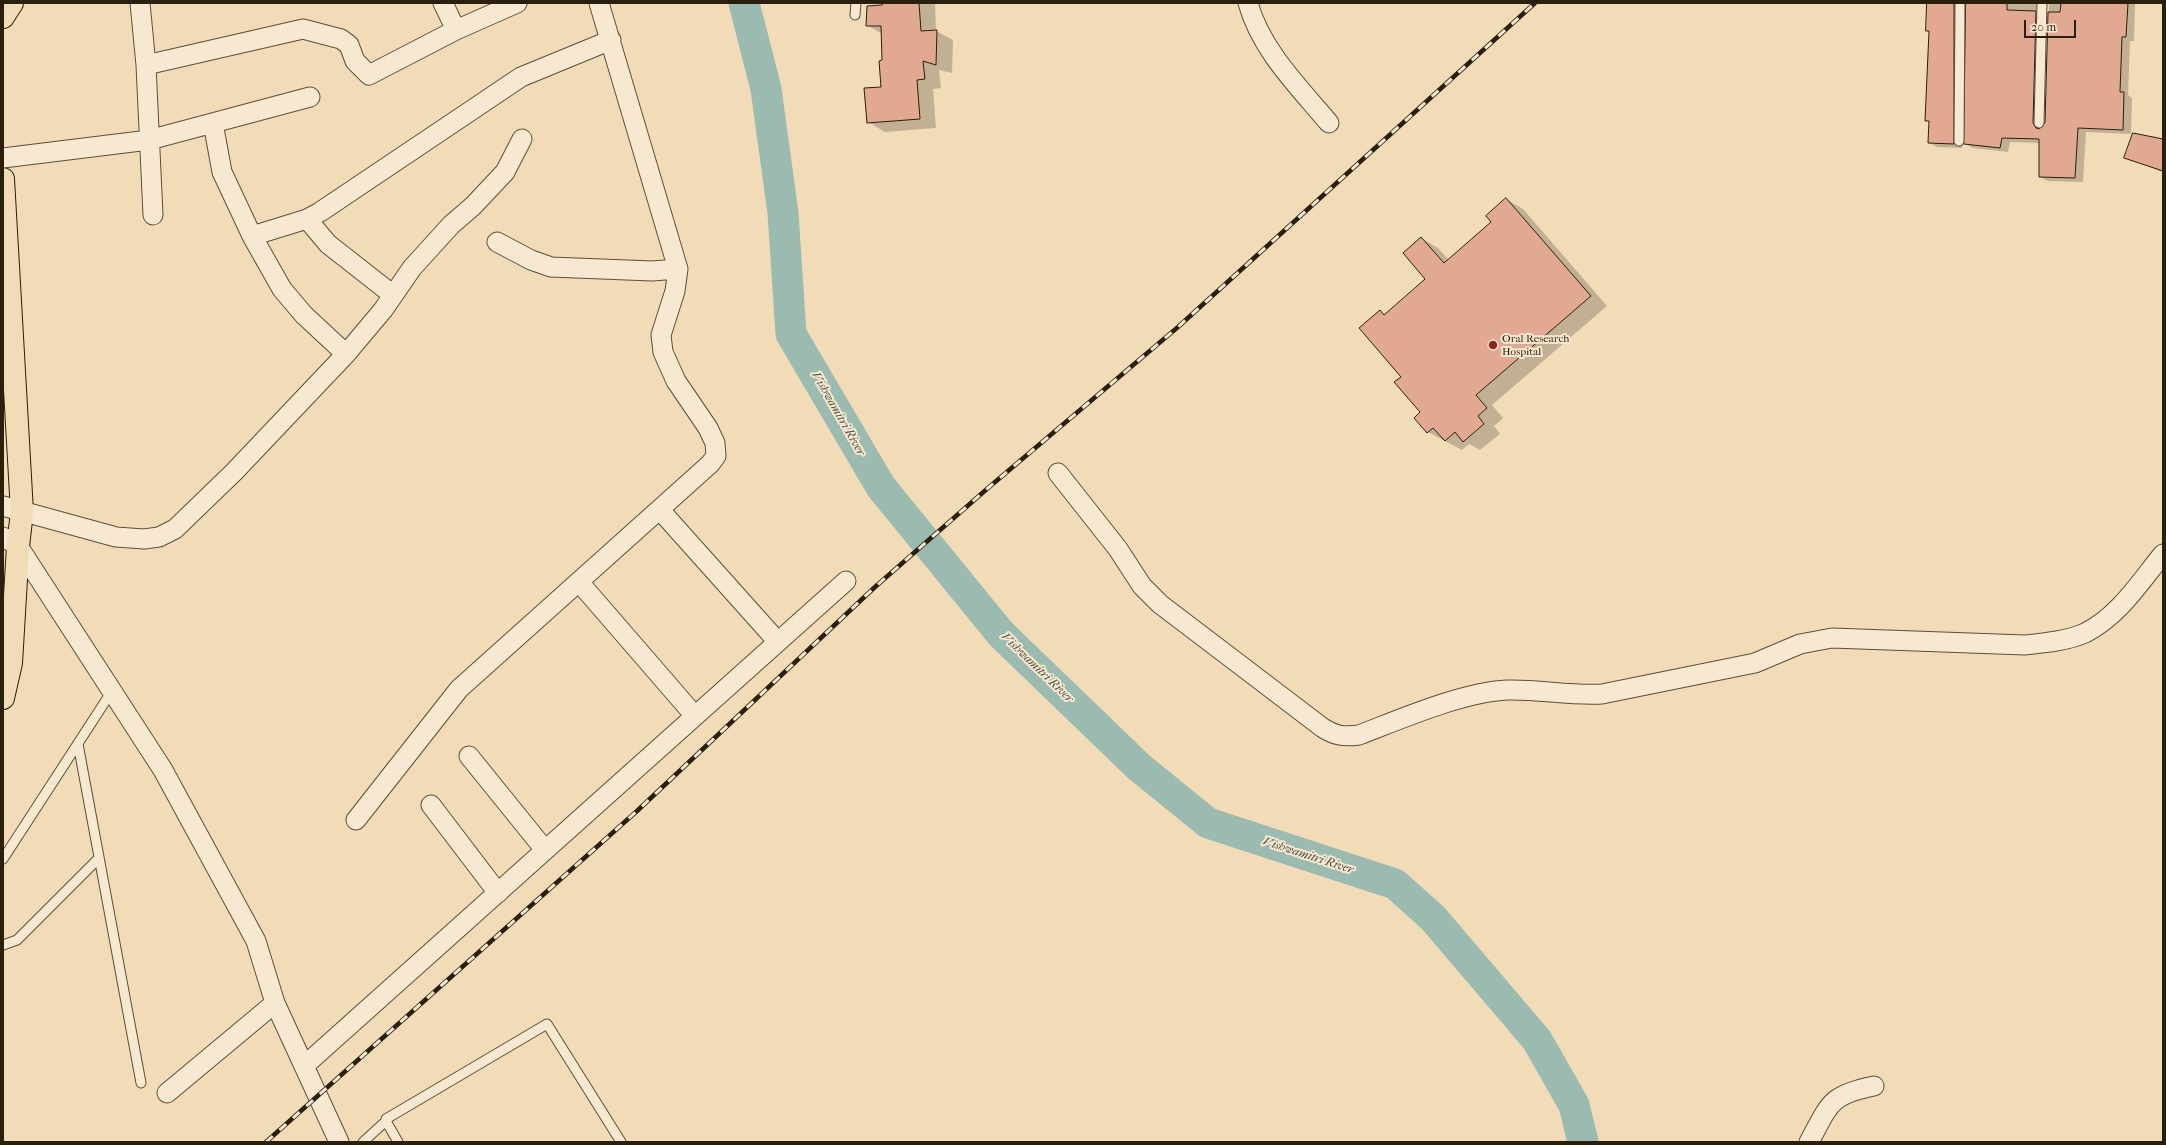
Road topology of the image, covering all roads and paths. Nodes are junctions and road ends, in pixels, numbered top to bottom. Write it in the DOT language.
graph roads {
  1 [pos="11,3"];
  2 [pos="140,3"];
  3 [pos="443,3"];
  4 [pos="517,3"];
  5 [pos="600,3"];
  6 [pos="856,3"];
  7 [pos="1248,3"];
  8 [pos="1960,3"];
  9 [pos="2042,3"];
  10 [pos="3,5"];
  11 [pos="855,15"];
  12 [pos="3,17"];
  13 [pos="456,30"];
  14 [pos="611,40"];
  15 [pos="146,65"];
  16 [pos="310,97"];
  17 [pos="213,123"];
  18 [pos="1329,123"];
  19 [pos="2039,123"];
  20 [pos="522,139"];
  21 [pos="150,140"];
  22 [pos="1959,140"];
  23 [pos="3,158"];
  24 [pos="3,179"];
  25 [pos="153,215"];
  26 [pos="307,219"];
  27 [pos="252,236"];
  28 [pos="497,242"];
  29 [pos="678,269"];
  30 [pos="393,295"];
  31 [pos="346,354"];
  32 [pos="1058,474"];
  33 [pos="13,509"];
  34 [pos="660,510"];
  35 [pos="11,542"];
  36 [pos="2163,554"];
  37 [pos="846,581"];
  38 [pos="579,582"];
  39 [pos="778,642"];
  40 [pos="112,690"];
  41 [pos="3,698"];
  42 [pos="695,716"];
  43 [pos="78,744"];
  44 [pos="469,756"];
  45 [pos="431,805"];
  46 [pos="356,820"];
  47 [pos="545,850"];
  48 [pos="99,858"];
  49 [pos="3,859"];
  50 [pos="498,893"];
  51 [pos="3,945"];
  52 [pos="275,1003"];
  53 [pos="304,1066"];
  54 [pos="141,1083"];
  55 [pos="1874,1086"];
  56 [pos="167,1093"];
  57 [pos="386,1121"];
  58 [pos="339,1142"];
  59 [pos="363,1142"];
  60 [pos="398,1142"];
  61 [pos="621,1142"];
  62 [pos="1809,1142"];
  1 -- 10 [label="main road"];
  1 -- 12 [label="main road"];
  2 -- 15 [label="street"];
  3 -- 13 [label="street"];
  4 -- 13 [label="street"];
  5 -- 14 [label="street"];
  6 -- 11 [label="lane"];
  7 -- 18 [label="street"];
  8 -- 22 [label="lane"];
  9 -- 19 [label="lane"];
  13 -- 15 [label="street"];
  14 -- 26 [label="street"];
  14 -- 29 [label="street"];
  15 -- 21 [label="street"];
  16 -- 17 [label="street"];
  17 -- 21 [label="street"];
  17 -- 27 [label="street"];
  20 -- 30 [label="street"];
  21 -- 23 [label="street"];
  21 -- 25 [label="street"];
  24 -- 33 [label="main road"];
  26 -- 27 [label="street"];
  26 -- 30 [label="street"];
  27 -- 31 [label="street"];
  28 -- 29 [label="street"];
  29 -- 34 [label="street"];
  30 -- 31 [label="street"];
  31 -- 33 [label="street"];
  32 -- 36 [label="street"];
  33 -- 35 [label="main road"];
  34 -- 38 [label="street"];
  34 -- 39 [label="street"];
  35 -- 40 [label="street"];
  35 -- 41 [label="main road"];
  37 -- 39 [label="street"];
  38 -- 42 [label="street"];
  38 -- 46 [label="street"];
  39 -- 42 [label="street"];
  40 -- 43 [label="lane"];
  40 -- 52 [label="street"];
  42 -- 47 [label="street"];
  43 -- 48 [label="lane"];
  43 -- 49 [label="lane"];
  44 -- 47 [label="street"];
  45 -- 50 [label="street"];
  47 -- 50 [label="street"];
  48 -- 51 [label="lane"];
  48 -- 54 [label="lane"];
  50 -- 53 [label="street"];
  52 -- 53 [label="street"];
  52 -- 56 [label="street"];
  53 -- 58 [label="street"];
  55 -- 62 [label="street"];
  57 -- 59 [label="lane"];
  57 -- 60 [label="lane"];
  57 -- 61 [label="lane"];
}
